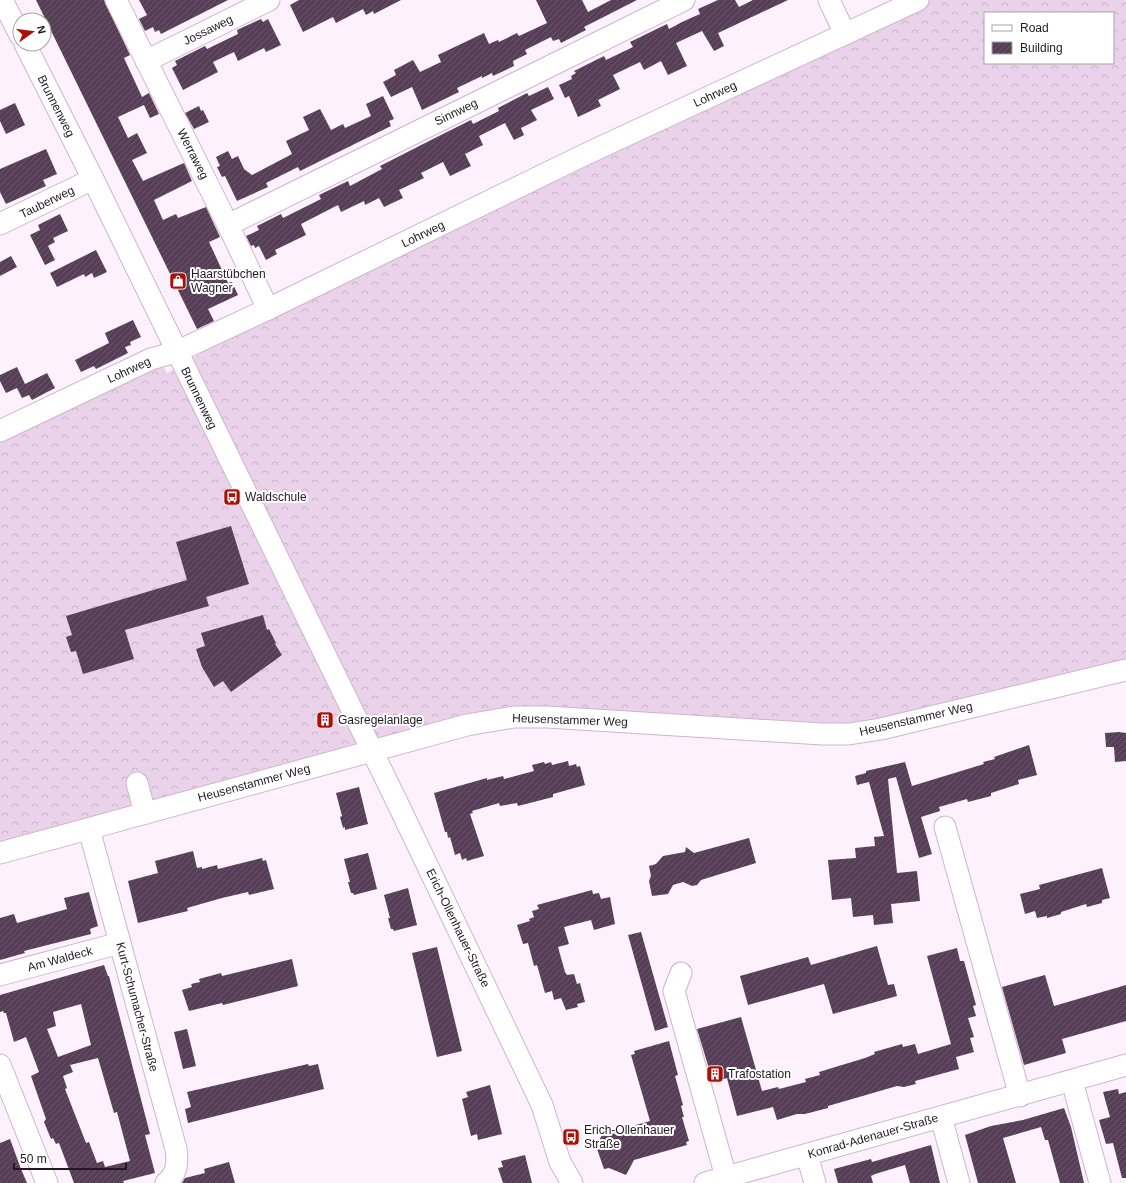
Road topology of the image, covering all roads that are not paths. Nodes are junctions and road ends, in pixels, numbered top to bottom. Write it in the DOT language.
graph roads {
  1 [pos="116,0"];
  2 [pos="269,0"];
  3 [pos="684,0"];
  4 [pos="829,0"];
  5 [pos="918,0"];
  6 [pos="845,34"];
  7 [pos="29,52"];
  8 [pos="146,61"];
  9 [pos="93,179"];
  10 [pos="0,224"];
  11 [pos="228,225"];
  12 [pos="268,309"];
  13 [pos="176,352"];
  14 [pos="0,431"];
  15 [pos="1126,670"];
  16 [pos="372,751"];
  17 [pos="137,783"];
  18 [pos="145,813"];
  19 [pos="945,826"];
  20 [pos="89,829"];
  21 [pos="0,853"];
  22 [pos="120,943"];
  23 [pos="681,974"];
  24 [pos="0,975"];
  25 [pos="0,1065"];
  26 [pos="1126,1065"];
  27 [pos="1072,1081"];
  28 [pos="1020,1096"];
  29 [pos="542,1105"];
  30 [pos="942,1117"];
  31 [pos="807,1155"];
  32 [pos="726,1177"];
  33 [pos="47,1183"];
  34 [pos="166,1183"];
  35 [pos="572,1183"];
  36 [pos="585,1183"];
  37 [pos="705,1183"];
  38 [pos="815,1183"];
  39 [pos="959,1183"];
  40 [pos="1100,1183"];
  1 -- 8 [label="street, Werraweg"];
  2 -- 8 [label="street, Jossaweg"];
  3 -- 11 [label="street, Sinnweg"];
  4 -- 6 [label="street"];
  5 -- 6 [label="street, Lohrweg"];
  6 -- 12 [label="street, Lohrweg"];
  7 -- 9 [label="street, Brunnenweg"];
  8 -- 11 [label="street, Werraweg"];
  9 -- 10 [label="street, Tauberweg"];
  9 -- 13 [label="street, Brunnenweg"];
  11 -- 12 [label="street, Werraweg"];
  12 -- 13 [label="street, Lohrweg"];
  13 -- 14 [label="street, Lohrweg"];
  13 -- 16 [label="street, Brunnenweg"];
  15 -- 16 [label="street, Heusenstammer Weg"];
  16 -- 18 [label="street, Heusenstammer Weg"];
  16 -- 29 [label="street, Erich-Ollenhauer-Straße"];
  17 -- 18 [label="street"];
  18 -- 20 [label="street, Heusenstammer Weg"];
  19 -- 28 [label="street"];
  20 -- 21 [label="street, Heusenstammer Weg"];
  20 -- 22 [label="street, Kurt-Schumacher-Straße"];
  22 -- 24 [label="street, Am Waldeck"];
  22 -- 34 [label="street, Kurt-Schumacher-Straße"];
  23 -- 32 [label="street"];
  25 -- 33 [label="street"];
  26 -- 27 [label="street, Konrad-Adenauer-Straße"];
  27 -- 28 [label="street, Konrad-Adenauer-Straße"];
  27 -- 40 [label="street"];
  28 -- 30 [label="street, Konrad-Adenauer-Straße"];
  29 -- 35 [label="street, Erich-Ollenhauer-Straße"];
  29 -- 36 [label="street, Erich-Ollenhauer-Straße"];
  30 -- 31 [label="street, Konrad-Adenauer-Straße"];
  30 -- 39 [label="street"];
  31 -- 32 [label="street, Konrad-Adenauer-Straße"];
  31 -- 38 [label="street"];
  32 -- 37 [label="street, Konrad-Adenauer-Straße"];
}
